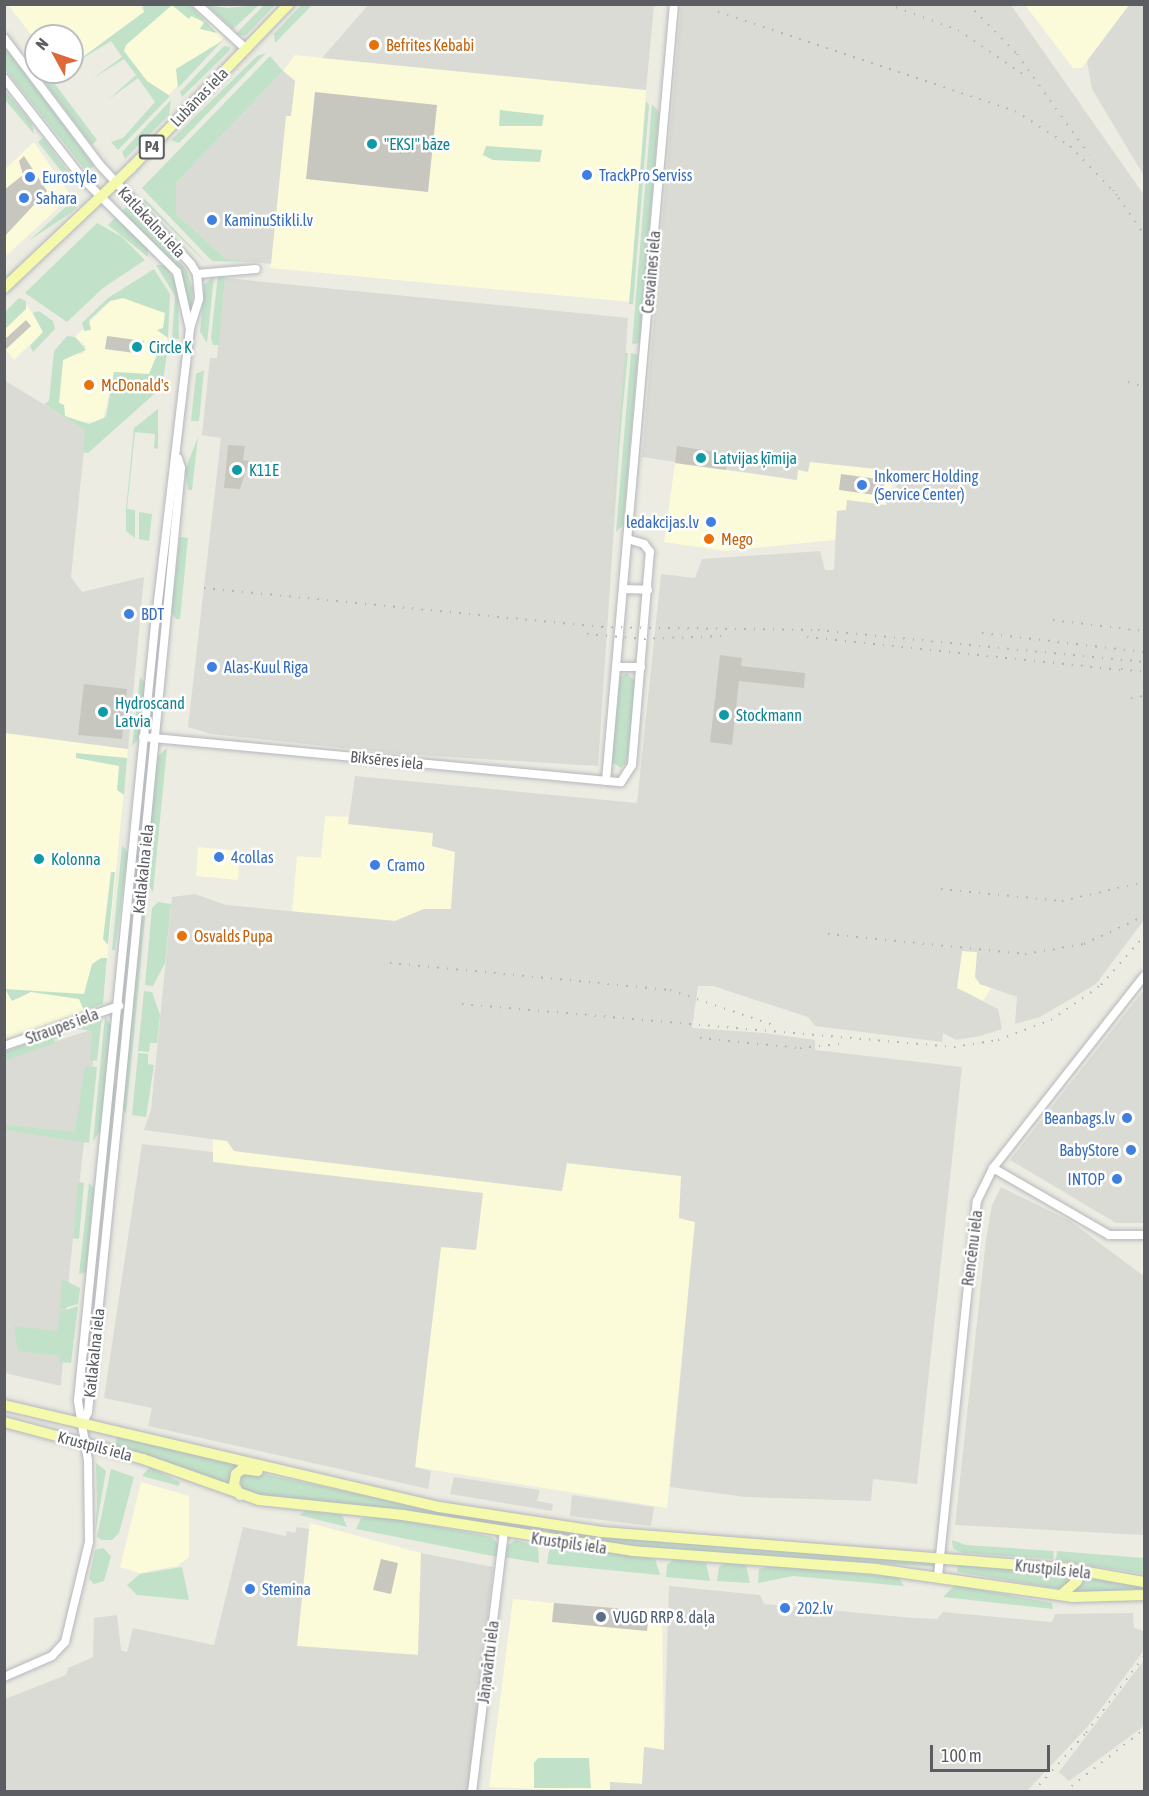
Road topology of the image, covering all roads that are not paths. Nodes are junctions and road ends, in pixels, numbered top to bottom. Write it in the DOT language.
graph roads {
  1 [pos="197,4"];
  2 [pos="289,4"];
  3 [pos="674,4"];
  4 [pos="4,38"];
  5 [pos="246,49"];
  6 [pos="4,78"];
  7 [pos="116,183"];
  8 [pos="101,197"];
  9 [pos="256,268"];
  10 [pos="197,274"];
  11 [pos="4,288"];
  12 [pos="190,329"];
  13 [pos="178,458"];
  14 [pos="628,539"];
  15 [pos="623,589"];
  16 [pos="648,590"];
  17 [pos="616,666"];
  18 [pos="641,667"];
  19 [pos="143,737"];
  20 [pos="155,738"];
  21 [pos="606,781"];
  22 [pos="1144,976"];
  23 [pos="119,1006"];
  24 [pos="4,1047"];
  25 [pos="111,1075"];
  26 [pos="122,1076"];
  27 [pos="993,1168"];
  28 [pos="1144,1235"];
  29 [pos="4,1405"];
  30 [pos="4,1422"];
  31 [pos="83,1423"];
  32 [pos="87,1442"];
  33 [pos="318,1478"];
  34 [pos="241,1495"];
  35 [pos="504,1533"];
  36 [pos="938,1558"];
  37 [pos="1070,1569"];
  38 [pos="938,1576"];
  39 [pos="1144,1582"];
  40 [pos="1144,1594"];
  41 [pos="1061,1595"];
  42 [pos="4,1677"];
  43 [pos="472,1791"];
  1 -- 5 [label="street"];
  2 -- 5 [label="main road, Lubānas iela / P4"];
  3 -- 14 [label="street, Cesvaines iela"];
  4 -- 7 [label="street, Katlakalna iela"];
  5 -- 7 [label="main road, Lubānas iela / P4"];
  6 -- 8 [label="street, Katlakalna iela"];
  7 -- 8 [label="main road, Lubānas iela / P4"];
  7 -- 10 [label="street, Katlakalna iela"];
  8 -- 11 [label="main road, Lubānas iela / P4"];
  8 -- 12 [label="street, Katlakalna iela"];
  9 -- 10 [label="street"];
  10 -- 12 [label="street, Katlakalna iela"];
  12 -- 13 [label="street, Katlakalna iela"];
  13 -- 19 [label="street, Katlakalna iela"];
  13 -- 20 [label="street, Katlakalna iela"];
  14 -- 15 [label="street, Cesvaines iela"];
  14 -- 16 [label="street"];
  15 -- 16 [label="street"];
  15 -- 17 [label="street, Cesvaines iela"];
  16 -- 18 [label="street"];
  17 -- 18 [label="street"];
  17 -- 21 [label="street, Cesvaines iela"];
  18 -- 21 [label="street, Biksēres iela"];
  19 -- 20 [label="street, Biksēres iela"];
  19 -- 23 [label="street, Katlakalna iela"];
  20 -- 21 [label="street, Biksēres iela"];
  20 -- 26 [label="street, Katlakalna iela"];
  22 -- 27 [label="street, Rencēnu iela"];
  23 -- 24 [label="street, Straupes iela"];
  23 -- 25 [label="street, Katlakalna iela"];
  25 -- 26 [label="street"];
  25 -- 31 [label="street, Katlakalna iela"];
  26 -- 31 [label="street, Katlakalna iela"];
  27 -- 28 [label="street"];
  27 -- 36 [label="street, Rencēnu iela"];
  29 -- 31 [label="main road, Krustpils iela"];
  30 -- 32 [label="main road, Krustpils iela"];
  31 -- 32 [label="street"];
  31 -- 33 [label="main road, Krustpils iela"];
  32 -- 34 [label="main road, Krustpils iela"];
  32 -- 42 [label="street"];
  33 -- 34 [label="main road"];
  33 -- 36 [label="main road, Krustpils iela"];
  34 -- 35 [label="main road, Krustpils iela"];
  35 -- 38 [label="main road, Krustpils iela"];
  35 -- 43 [label="street, Jāņavārtu iela"];
  36 -- 37 [label="main road, Krustpils iela"];
  36 -- 38 [label="street, Rencēnu iela"];
  37 -- 39 [label="main road, Krustpils iela"];
  37 -- 41 [label="main road"];
  38 -- 41 [label="main road, Krustpils iela"];
  40 -- 41 [label="main road, Krustpils iela"];
}
